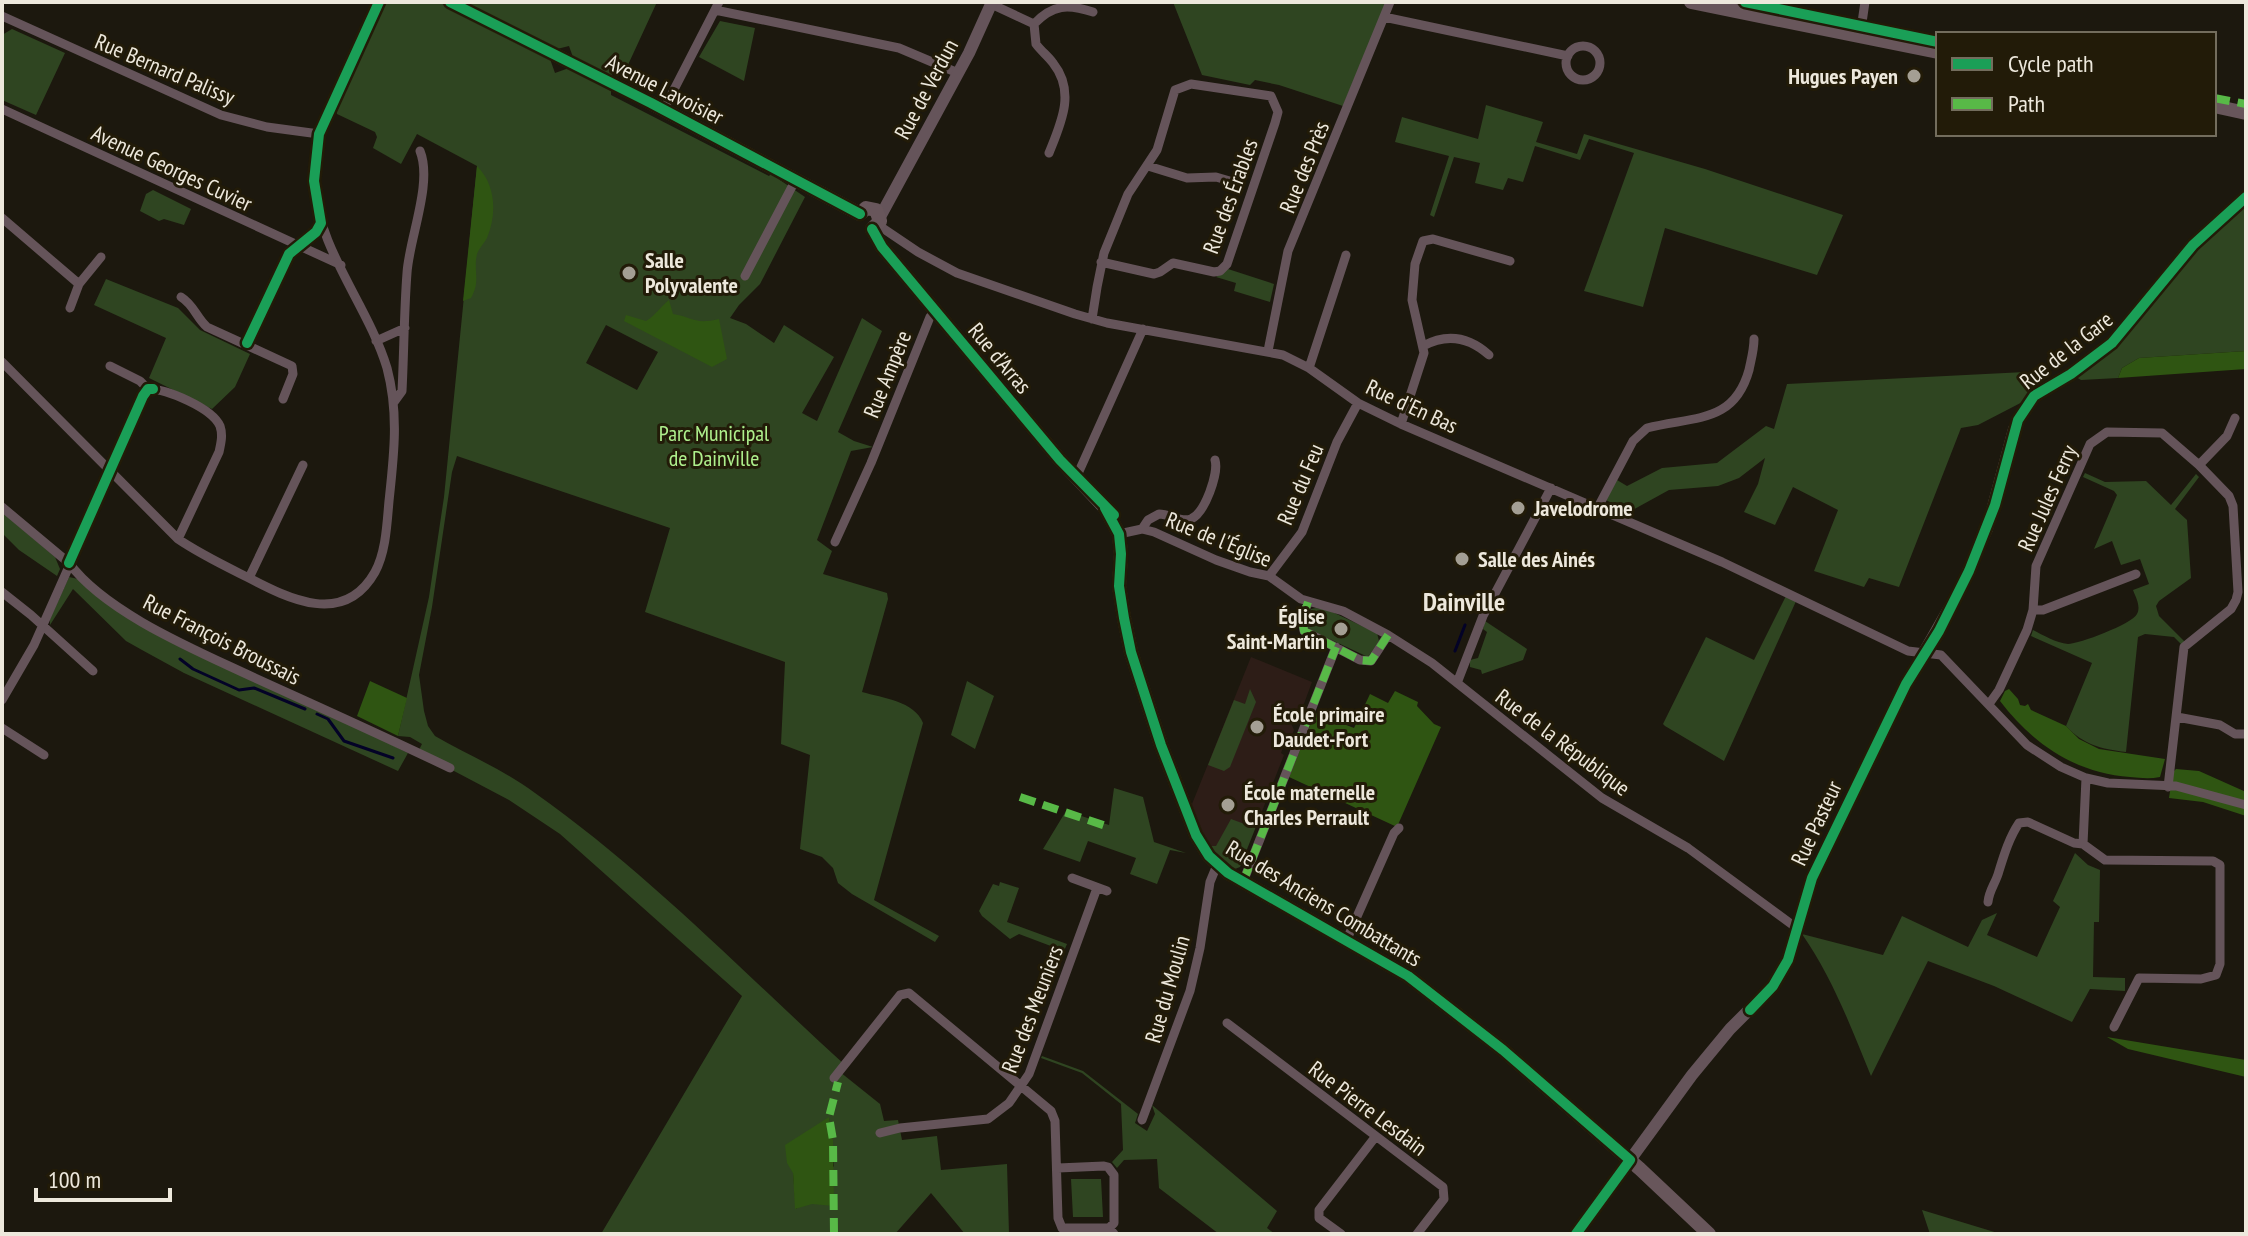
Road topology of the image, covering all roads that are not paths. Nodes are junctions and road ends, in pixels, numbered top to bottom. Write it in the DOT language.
graph roads {
  1 [pos="379,2"];
  2 [pos="450,2"];
  3 [pos="1390,2"];
  4 [pos="1691,2"];
  5 [pos="1865,2"];
  6 [pos="991,3"];
  7 [pos="717,6"];
  8 [pos="1093,12"];
  9 [pos="2,16"];
  10 [pos="1384,17"];
  11 [pos="1034,24"];
  12 [pos="1860,36"];
  13 [pos="1936,52"];
  14 [pos="1568,56"];
  15 [pos="958,73"];
  16 [pos="2216,106"];
  17 [pos="2,109"];
  18 [pos="664,109"];
  19 [pos="2246,113"];
  20 [pos="319,134"];
  21 [pos="420,151"];
  22 [pos="1049,153"];
  23 [pos="1148,166"];
  24 [pos="796,179"];
  25 [pos="1240,184"];
  26 [pos="2246,197"];
  27 [pos="2,218"];
  28 [pos="872,219"];
  29 [pos="321,223"];
  30 [pos="297,245"];
  31 [pos="1346,255"];
  32 [pos="101,257"];
  33 [pos="1510,261"];
  34 [pos="1101,262"];
  35 [pos="341,265"];
  36 [pos="745,276"];
  37 [pos="79,284"];
  38 [pos="181,297"];
  39 [pos="70,308"];
  40 [pos="935,312"];
  41 [pos="1092,319"];
  42 [pos="405,328"];
  43 [pos="1143,329"];
  44 [pos="1754,339"];
  45 [pos="376,341"];
  46 [pos="247,343"];
  47 [pos="1423,346"];
  48 [pos="1268,351"];
  49 [pos="1489,355"];
  50 [pos="2,362"];
  51 [pos="110,366"];
  52 [pos="1309,368"];
  53 [pos="150,389"];
  54 [pos="283,399"];
  55 [pos="394,402"];
  56 [pos="1358,403"];
  57 [pos="2235,418"];
  58 [pos="1401,424"];
  59 [pos="1215,460"];
  60 [pos="303,465"];
  61 [pos="2199,465"];
  62 [pos="111,472"];
  63 [pos="1076,478"];
  64 [pos="1551,488"];
  65 [pos="2,507"];
  66 [pos="1597,509"];
  67 [pos="1142,529"];
  68 [pos="1122,533"];
  69 [pos="178,539"];
  70 [pos="835,542"];
  71 [pos="69,563"];
  72 [pos="2136,574"];
  73 [pos="1269,576"];
  74 [pos="249,578"];
  75 [pos="2,592"];
  76 [pos="1308,602"];
  77 [pos="2033,610"];
  78 [pos="43,625"];
  79 [pos="1388,635"];
  80 [pos="1336,647"];
  81 [pos="1923,653"];
  82 [pos="93,671"];
  83 [pos="1457,683"];
  84 [pos="2,700"];
  85 [pos="1989,704"];
  86 [pos="2177,717"];
  87 [pos="2,728"];
  88 [pos="2246,734"];
  89 [pos="44,755"];
  90 [pos="450,768"];
  91 [pos="2086,778"];
  92 [pos="2168,787"];
  93 [pos="2246,805"];
  94 [pos="1399,828"];
  95 [pos="2083,844"];
  96 [pos="1217,865"];
  97 [pos="1072,878"];
  98 [pos="1243,882"];
  99 [pos="1988,902"];
  100 [pos="1798,929"];
  101 [pos="1347,939"];
  102 [pos="1227,1023"];
  103 [pos="2114,1027"];
  104 [pos="834,1078"];
  105 [pos="1022,1086"];
  106 [pos="1142,1120"];
  107 [pos="880,1133"];
  108 [pos="1376,1136"];
  109 [pos="1630,1160"];
  110 [pos="1058,1168"];
  111 [pos="1112,1231"];
  112 [pos="1341,1234"];
  113 [pos="1417,1234"];
  114 [pos="1576,1234"];
  115 [pos="1709,1234"];
  1 -- 20 [label="street"];
  2 -- 18 [label="main road, Avenue Lavoisier"];
  3 -- 10 [label="street, Rue des Près"];
  4 -- 12 [label="main road"];
  5 -- 12 [label="street"];
  6 -- 11 [label="street"];
  6 -- 15 [label="street, Rue de Verdun"];
  7 -- 15 [label="street"];
  7 -- 18 [label="street"];
  8 -- 11 [label="street"];
  9 -- 20 [label="street, Rue Bernard Palissy"];
  10 -- 14 [label="street"];
  10 -- 48 [label="street, Rue des Près"];
  11 -- 22 [label="street"];
  12 -- 13 [label="main road"];
  15 -- 28 [label="street, Rue de Verdun"];
  16 -- 19 [label="main road"];
  17 -- 30 [label="street, Avenue Georges Cuvier"];
  18 -- 24 [label="main road, Avenue Lavoisier"];
  20 -- 29 [label="street"];
  21 -- 42 [label="street"];
  23 -- 25 [label="street"];
  23 -- 34 [label="street"];
  23 -- 34 [label="street, Rue des Érables"];
  24 -- 28 [label="main road, Avenue Lavoisier"];
  24 -- 36 [label="street"];
  26 -- 81 [label="street, Rue de la Gare"];
  27 -- 37 [label="street"];
  28 -- 40 [label="main road, Rue d'Arras"];
  28 -- 41 [label="street, Rue d'En Bas"];
  29 -- 30 [label="street"];
  29 -- 35 [label="street"];
  30 -- 35 [label="street, Avenue Georges Cuvier"];
  30 -- 46 [label="street"];
  31 -- 52 [label="street"];
  32 -- 37 [label="street"];
  33 -- 47 [label="street"];
  34 -- 41 [label="street"];
  35 -- 45 [label="street"];
  37 -- 39 [label="street"];
  38 -- 46 [label="street"];
  40 -- 63 [label="main road, Rue d'Arras"];
  40 -- 70 [label="street, Rue Ampère"];
  41 -- 43 [label="street, Rue d'En Bas"];
  42 -- 45 [label="street"];
  42 -- 55 [label="street"];
  43 -- 48 [label="street, Rue d'En Bas"];
  43 -- 63 [label="street"];
  44 -- 66 [label="street"];
  45 -- 55 [label="street"];
  46 -- 54 [label="street"];
  47 -- 49 [label="street"];
  47 -- 58 [label="street"];
  48 -- 52 [label="street, Rue d'En Bas"];
  50 -- 62 [label="street"];
  51 -- 53 [label="street"];
  52 -- 56 [label="street, Rue d'En Bas"];
  53 -- 62 [label="street"];
  53 -- 69 [label="street"];
  55 -- 74 [label="street"];
  56 -- 58 [label="street, Rue d'En Bas"];
  56 -- 73 [label="street, Rue du Feu"];
  57 -- 61 [label="street"];
  58 -- 64 [label="street, Rue d'En Bas"];
  59 -- 67 [label="street"];
  60 -- 74 [label="street"];
  61 -- 77 [label="street, Rue Jules Ferry"];
  61 -- 86 [label="street, Rue Jules Ferry"];
  62 -- 69 [label="street"];
  62 -- 71 [label="street"];
  63 -- 68 [label="main road, Rue d'Arras"];
  64 -- 66 [label="street, Rue d'En Bas"];
  64 -- 83 [label="street"];
  65 -- 71 [label="street, Rue François Broussais"];
  66 -- 81 [label="street, Rue d'En Bas"];
  67 -- 68 [label="street, Rue de l'Église"];
  67 -- 73 [label="street, Rue de l'Église"];
  68 -- 96 [label="main road, Rue des Anciens Combattants"];
  69 -- 74 [label="street"];
  71 -- 78 [label="street"];
  71 -- 90 [label="street, Rue François Broussais"];
  72 -- 77 [label="street"];
  73 -- 76 [label="street, Rue de l'Église"];
  75 -- 78 [label="street"];
  76 -- 79 [label="street, Rue de l'Église"];
  76 -- 80 [label="street"];
  77 -- 85 [label="street, Rue Jules Ferry"];
  78 -- 82 [label="street"];
  78 -- 84 [label="street"];
  79 -- 80 [label="street"];
  79 -- 83 [label="street, Rue de la République"];
  80 -- 98 [label="street"];
  81 -- 85 [label="street, Rue d'En Bas"];
  81 -- 100 [label="street, Rue Pasteur"];
  83 -- 100 [label="street, Rue de la République"];
  85 -- 91 [label="street, Rue d'En Bas"];
  86 -- 88 [label="street"];
  86 -- 92 [label="street, Rue Jules Ferry"];
  87 -- 89 [label="street"];
  91 -- 92 [label="street, Rue d'En Bas"];
  91 -- 95 [label="street"];
  92 -- 93 [label="street, Rue d'En Bas"];
  94 -- 101 [label="street"];
  95 -- 99 [label="street"];
  95 -- 103 [label="street"];
  96 -- 98 [label="main road, Rue des Anciens Combattants"];
  96 -- 106 [label="street, Rue du Moulin"];
  97 -- 105 [label="street, Rue des Meuniers"];
  98 -- 101 [label="main road, Rue des Anciens Combattants"];
  100 -- 109 [label="street, Rue Pasteur"];
  101 -- 109 [label="main road, Rue des Anciens Combattants"];
  102 -- 108 [label="street, Rue Pierre Lesdain"];
  104 -- 105 [label="street"];
  105 -- 107 [label="street, Rue des Meuniers"];
  105 -- 110 [label="street"];
  108 -- 112 [label="street"];
  108 -- 113 [label="street, Rue Pierre Lesdain"];
  109 -- 114 [label="street, Rue Pasteur"];
  109 -- 115 [label="main road, Rue des Anciens Combattants"];
  110 -- 111 [label="street"];
  110 -- 111 [label="street"];
}
